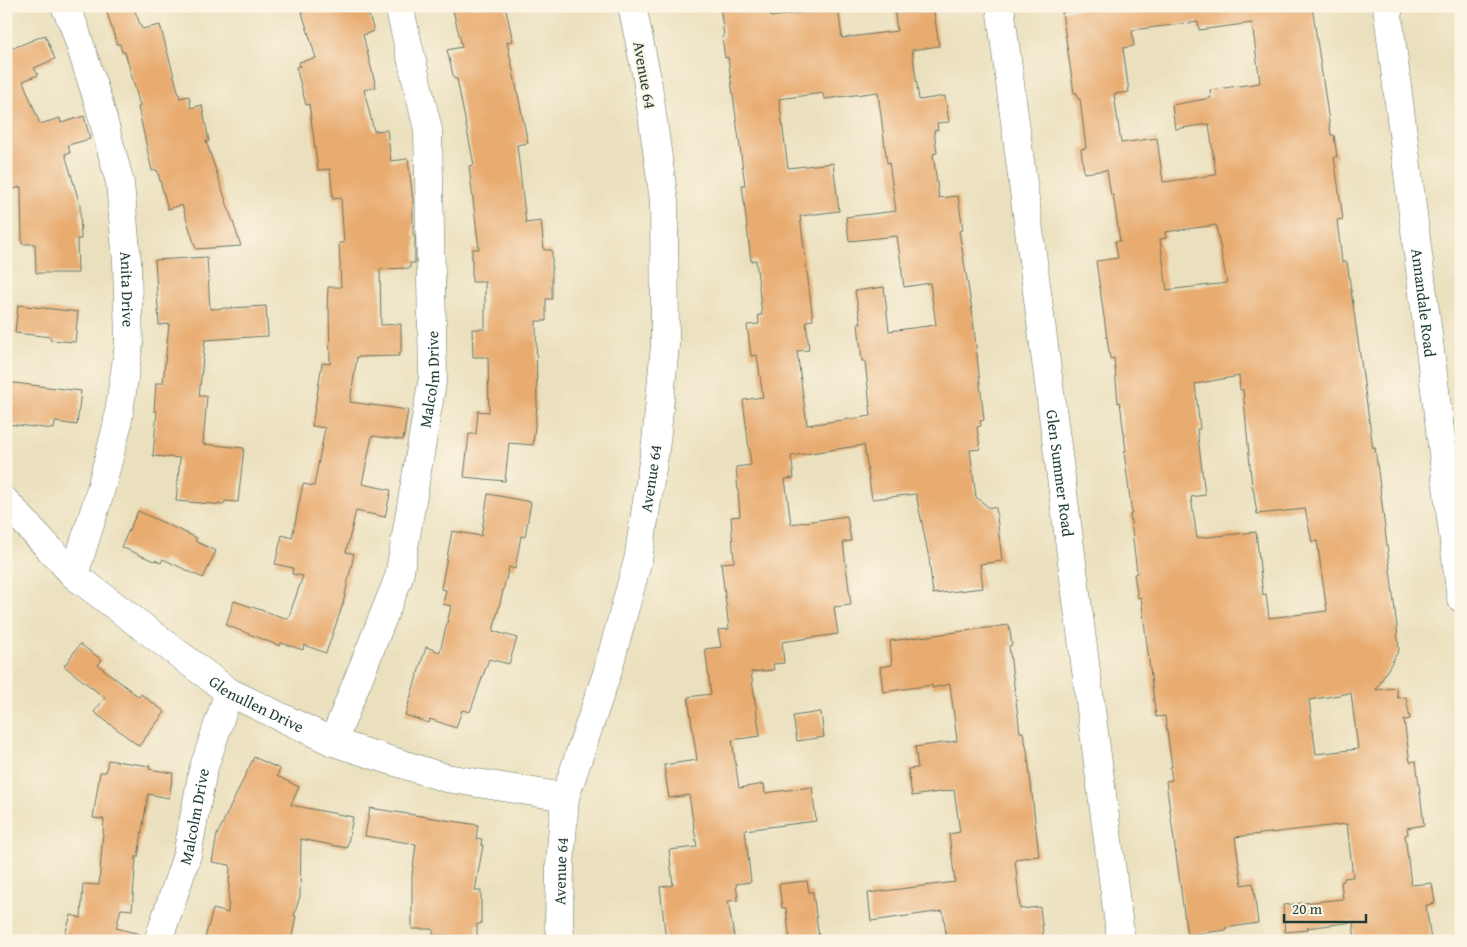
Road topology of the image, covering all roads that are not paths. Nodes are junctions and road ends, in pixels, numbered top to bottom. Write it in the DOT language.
graph roads {
  1 [pos="65,6"];
  2 [pos="399,6"];
  3 [pos="632,6"];
  4 [pos="1000,6"];
  5 [pos="1388,6"];
  6 [pos="6,502"];
  7 [pos="74,575"];
  8 [pos="1461,598"];
  9 [pos="230,692"];
  10 [pos="333,742"];
  11 [pos="565,797"];
  12 [pos="158,941"];
  13 [pos="561,941"];
  14 [pos="1121,941"];
  1 -- 7 [label="street, Anita Drive"];
  2 -- 10 [label="street, Malcolm Drive"];
  3 -- 11 [label="street, Avenue 64"];
  4 -- 14 [label="street, Glen Summer Road"];
  5 -- 8 [label="street, Annandale Road"];
  6 -- 7 [label="street, Glenullen Drive"];
  7 -- 9 [label="street, Glenullen Drive"];
  9 -- 10 [label="street, Glenullen Drive"];
  9 -- 12 [label="street, Malcolm Drive"];
  10 -- 11 [label="street, Glenullen Drive"];
  11 -- 13 [label="street, Avenue 64"];
}
